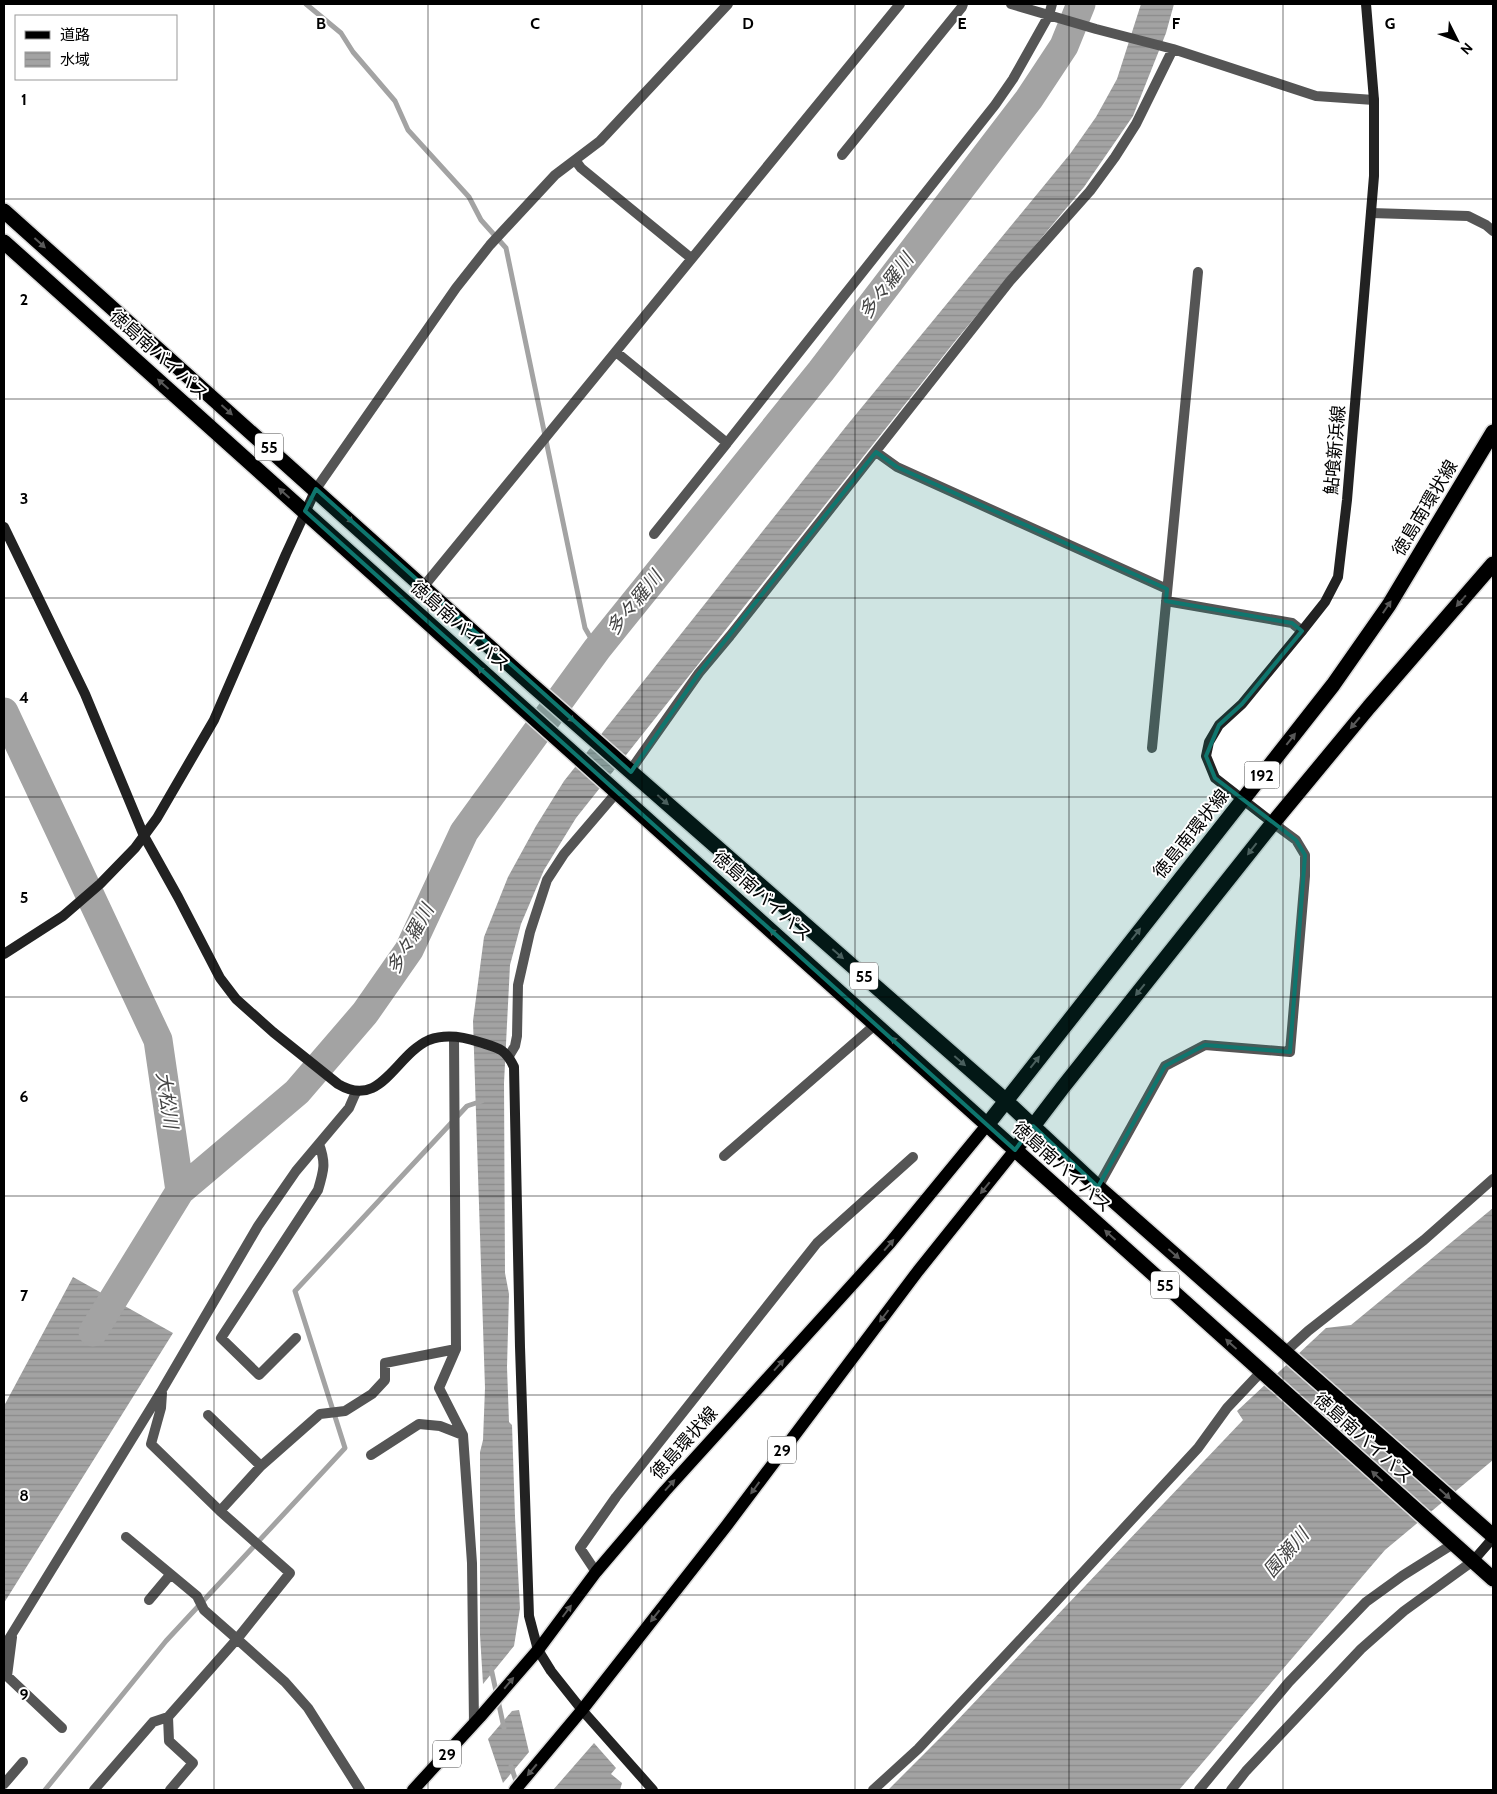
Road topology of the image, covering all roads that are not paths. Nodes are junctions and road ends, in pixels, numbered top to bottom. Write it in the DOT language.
graph roads {
  1 [pos="728,4"];
  2 [pos="900,4"];
  3 [pos="963,4"];
  4 [pos="1011,4"];
  5 [pos="1052,4"];
  6 [pos="1366,4"];
  7 [pos="1053,16"];
  8 [pos="1169,48"];
  9 [pos="1374,100"];
  10 [pos="842,155"];
  11 [pos="575,160"];
  12 [pos="4,211"];
  13 [pos="1371,213"];
  14 [pos="1493,231"];
  15 [pos="4,242"];
  16 [pos="691,258"];
  17 [pos="1198,272"];
  18 [pos="616,352"];
  19 [pos="1493,432"];
  20 [pos="727,443"];
  21 [pos="876,452"];
  22 [pos="316,490"];
  23 [pos="305,511"];
  24 [pos="4,527"];
  25 [pos="654,534"];
  26 [pos="1493,564"];
  27 [pos="424,586"];
  28 [pos="1167,589"];
  29 [pos="1166,601"];
  30 [pos="1302,631"];
  31 [pos="1152,748"];
  32 [pos="628,770"];
  33 [pos="613,788"];
  34 [pos="1242,801"];
  35 [pos="1273,823"];
  36 [pos="144,836"];
  37 [pos="4,951"];
  38 [pos="876,1024"];
  39 [pos="454,1038"];
  40 [pos="505,1052"];
  41 [pos="356,1092"];
  42 [pos="1005,1100"];
  43 [pos="987,1125"];
  44 [pos="1034,1126"];
  45 [pos="319,1144"];
  46 [pos="1015,1150"];
  47 [pos="724,1156"];
  48 [pos="913,1158"];
  49 [pos="1493,1179"];
  50 [pos="1098,1187"];
  51 [pos="296,1338"];
  52 [pos="456,1349"];
  53 [pos="1288,1354"];
  54 [pos="1264,1374"];
  55 [pos="162,1390"];
  56 [pos="208,1415"];
  57 [pos="463,1436"];
  58 [pos="371,1455"];
  59 [pos="261,1466"];
  60 [pos="220,1510"];
  61 [pos="126,1537"];
  62 [pos="1493,1537"];
  63 [pos="1454,1544"];
  64 [pos="1473,1561"];
  65 [pos="596,1572"];
  66 [pos="170,1575"];
  67 [pos="1493,1579"];
  68 [pos="149,1600"];
  69 [pos="13,1633"];
  70 [pos="237,1639"];
  71 [pos="4,1647"];
  72 [pos="538,1650"];
  73 [pos="582,1710"];
  74 [pos="168,1717"];
  75 [pos="477,1720"];
  76 [pos="62,1728"];
  77 [pos="23,1762"];
  78 [pos="4,1784"];
  79 [pos="94,1790"];
  80 [pos="170,1790"];
  81 [pos="360,1790"];
  82 [pos="413,1790"];
  83 [pos="515,1790"];
  84 [pos="653,1790"];
  85 [pos="873,1790"];
  86 [pos="1199,1790"];
  87 [pos="1231,1790"];
  1 -- 11 [label="street"];
  2 -- 16 [label="street"];
  3 -- 10 [label="street"];
  4 -- 7 [label="street"];
  5 -- 7 [label="street"];
  6 -- 9 [label="street, 鮎喰新浜線"];
  7 -- 8 [label="street"];
  7 -- 20 [label="street"];
  8 -- 9 [label="street"];
  8 -- 21 [label="street"];
  9 -- 13 [label="street, 鮎喰新浜線"];
  11 -- 16 [label="street"];
  11 -- 22 [label="street"];
  12 -- 22 [label="highway, 徳島南バイパス / 55, one-way"];
  13 -- 14 [label="street"];
  13 -- 30 [label="street, 鮎喰新浜線"];
  23 -- 15 [label="highway, 徳島南バイパス / 55, one-way"];
  16 -- 18 [label="street"];
  17 -- 28 [label="street"];
  18 -- 20 [label="street"];
  18 -- 27 [label="street"];
  34 -- 19 [label="highway, 徳島南環状線 / 192, one-way"];
  20 -- 25 [label="street"];
  21 -- 28 [label="street"];
  21 -- 32 [label="street"];
  22 -- 23 [label="street"];
  22 -- 27 [label="highway, 徳島南バイパス / 55, one-way"];
  33 -- 23 [label="highway, 徳島南バイパス / 55, one-way"];
  23 -- 36 [label="street"];
  24 -- 36 [label="street"];
  26 -- 35 [label="highway, 192, one-way"];
  27 -- 32 [label="highway, 徳島南バイパス / 55, one-way"];
  28 -- 29 [label="street"];
  29 -- 30 [label="street"];
  29 -- 31 [label="street"];
  30 -- 34 [label="street, 鮎喰新浜線"];
  32 -- 42 [label="highway, 徳島南バイパス / 55, one-way"];
  38 -- 33 [label="highway, 徳島南バイパス / 55, one-way"];
  33 -- 40 [label="street"];
  34 -- 35 [label="street, 鮎喰新浜線"];
  42 -- 34 [label="highway, 徳島南環状線 / 192, one-way"];
  35 -- 44 [label="highway, 192, one-way"];
  35 -- 50 [label="street"];
  36 -- 37 [label="street"];
  36 -- 41 [label="street"];
  43 -- 38 [label="highway, 徳島南バイパス / 55, one-way"];
  38 -- 47 [label="street"];
  39 -- 40 [label="street"];
  39 -- 41 [label="street"];
  39 -- 52 [label="street"];
  40 -- 72 [label="street"];
  41 -- 45 [label="street"];
  42 -- 43 [label="highway, 徳島南環状線 / 192"];
  42 -- 44 [label="highway, 徳島南バイパス / 55"];
  43 -- 46 [label="highway, 徳島南バイパス / 55"];
  65 -- 43 [label="main road, 徳島環状線 / 29, one-way"];
  44 -- 46 [label="highway, 192"];
  44 -- 50 [label="highway, 徳島南バイパス / 55"];
  45 -- 51 [label="street"];
  45 -- 55 [label="street"];
  54 -- 46 [label="highway, 徳島南バイパス / 55, one-way"];
  46 -- 73 [label="main road, 29, one-way"];
  48 -- 65 [label="street"];
  49 -- 53 [label="street"];
  50 -- 53 [label="highway, 徳島南バイパス / 55, one-way"];
  52 -- 57 [label="street"];
  52 -- 59 [label="street"];
  53 -- 62 [label="highway, 徳島南バイパス / 55, one-way"];
  63 -- 54 [label="highway, 徳島南バイパス / 55, one-way"];
  54 -- 85 [label="street"];
  55 -- 60 [label="street"];
  55 -- 69 [label="street"];
  56 -- 59 [label="street"];
  57 -- 58 [label="street"];
  57 -- 75 [label="street"];
  59 -- 60 [label="street"];
  60 -- 70 [label="street"];
  61 -- 66 [label="street"];
  62 -- 64 [label="street"];
  63 -- 64 [label="highway, 徳島南バイパス / 55"];
  63 -- 86 [label="street"];
  64 -- 67 [label="highway, 徳島南バイパス / 55"];
  64 -- 87 [label="street"];
  72 -- 65 [label="main road, 徳島環状線 / 29, one-way"];
  66 -- 68 [label="street"];
  66 -- 70 [label="street"];
  69 -- 71 [label="street"];
  69 -- 76 [label="street"];
  70 -- 74 [label="street"];
  70 -- 81 [label="street"];
  72 -- 73 [label="street"];
  75 -- 72 [label="main road, 徳島環状線 / 29, one-way"];
  73 -- 83 [label="main road, 29, one-way"];
  73 -- 84 [label="street"];
  74 -- 79 [label="street"];
  74 -- 80 [label="street"];
  75 -- 82 [label="main road, 徳島環状線 / 29"];
  77 -- 78 [label="street"];
}
